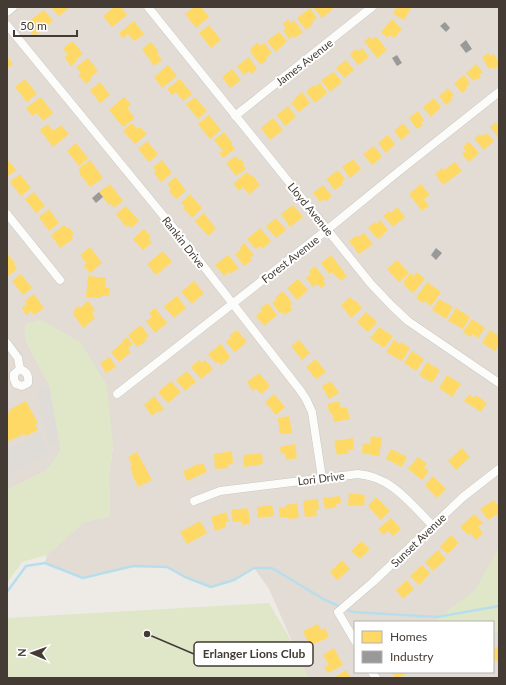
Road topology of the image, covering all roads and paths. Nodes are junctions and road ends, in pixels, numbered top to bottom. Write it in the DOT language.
graph roads {
  1 [pos="13,7"];
  2 [pos="148,7"];
  3 [pos="372,7"];
  4 [pos="7,12"];
  5 [pos="7,25"];
  6 [pos="499,92"];
  7 [pos="235,116"];
  8 [pos="7,214"];
  9 [pos="328,229"];
  10 [pos="60,280"];
  11 [pos="232,305"];
  12 [pos="7,343"];
  13 [pos="20,369"];
  14 [pos="499,383"];
  15 [pos="117,394"];
  16 [pos="499,469"];
  17 [pos="322,478"];
  18 [pos="194,501"];
  19 [pos="432,526"];
  20 [pos="354,639"];
  1 -- 4 [label="street"];
  2 -- 7 [label="street, Lloyd Avenue"];
  3 -- 7 [label="street, James Avenue"];
  5 -- 11 [label="street, Rankin Drive"];
  6 -- 9 [label="street, Forest Avenue"];
  7 -- 9 [label="street, Lloyd Avenue"];
  8 -- 10 [label="street"];
  9 -- 11 [label="street, Forest Avenue"];
  9 -- 14 [label="street, Lloyd Avenue"];
  11 -- 15 [label="street, Forest Avenue"];
  11 -- 17 [label="street, Rankin Drive"];
  12 -- 13 [label="street"];
  16 -- 19 [label="street, Sunset Avenue"];
  17 -- 18 [label="street, Lori Drive"];
  17 -- 19 [label="street, Lori Drive"];
  19 -- 20 [label="street, Sunset Avenue"];
}
